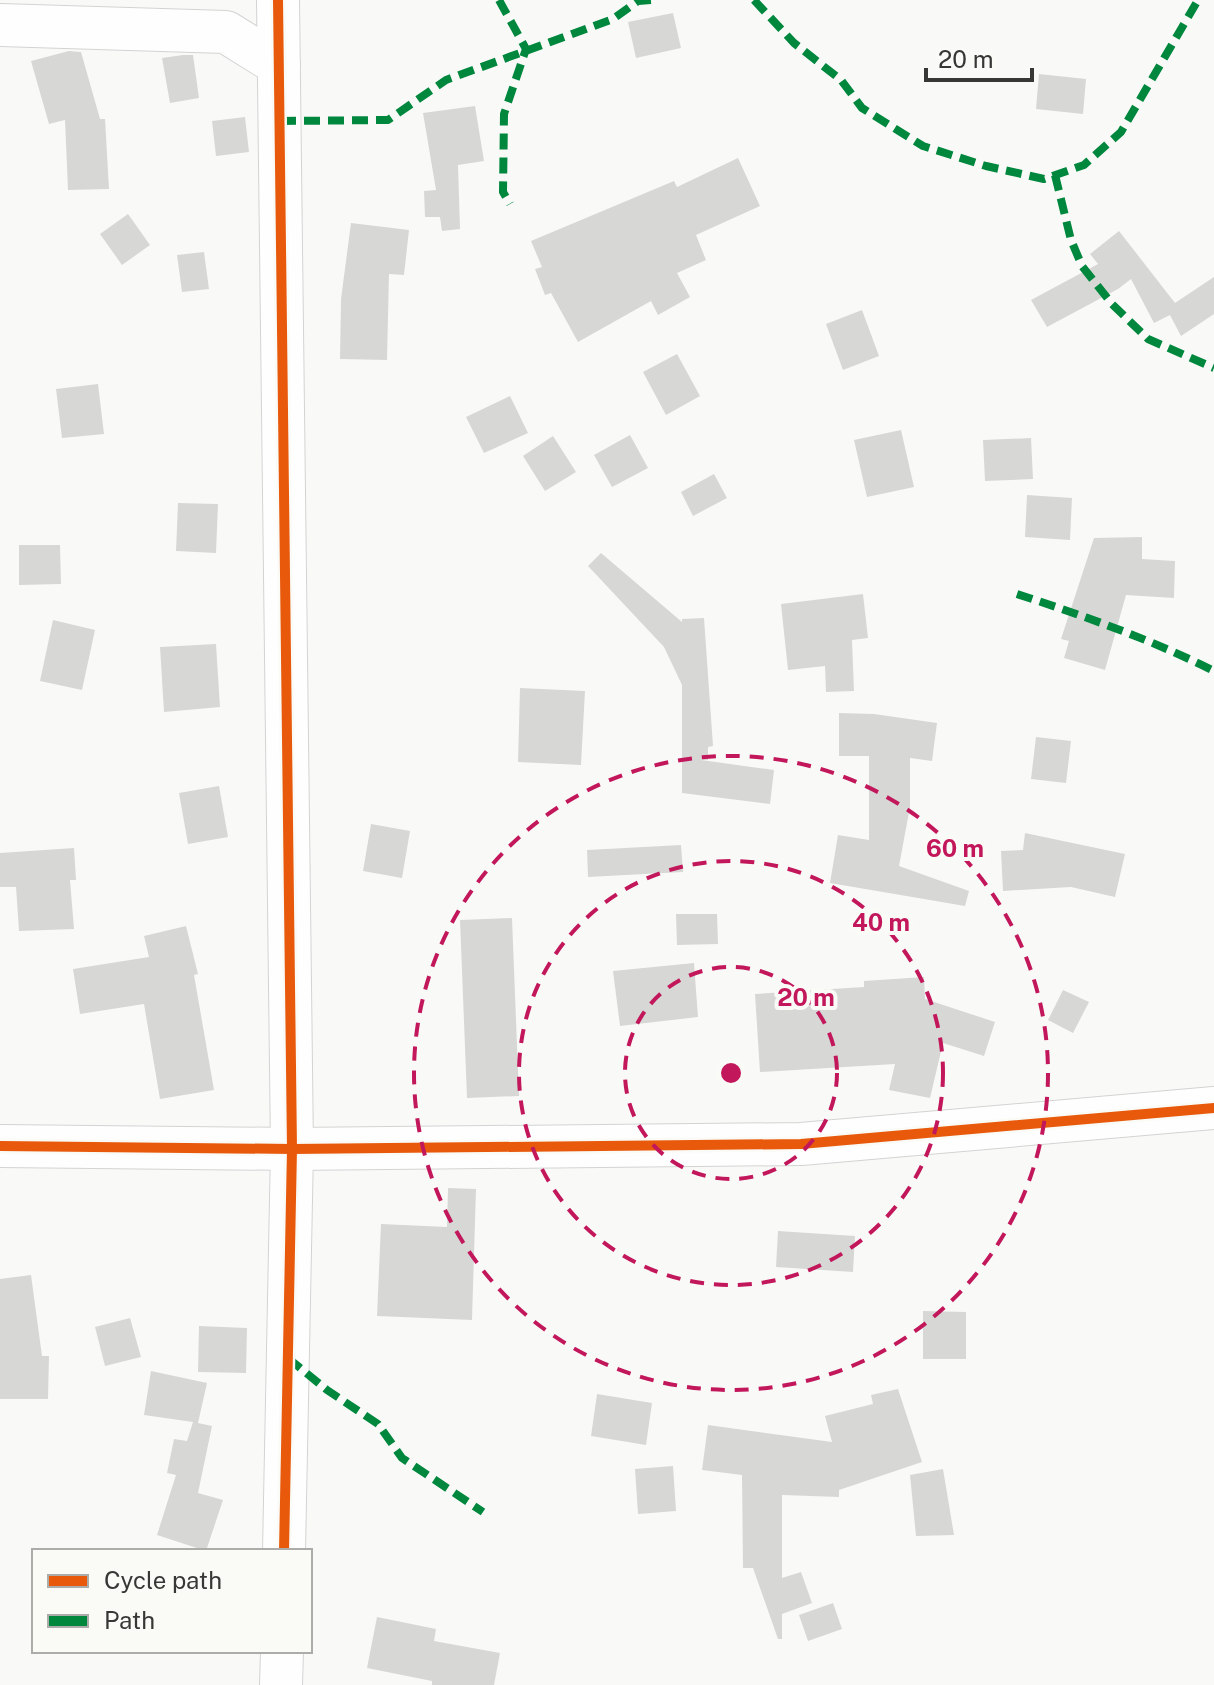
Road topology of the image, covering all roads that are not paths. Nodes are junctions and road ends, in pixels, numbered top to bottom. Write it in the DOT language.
graph roads {
  1 [pos="278,0"];
  2 [pos="0,25"];
  3 [pos="279,65"];
  4 [pos="1214,1108"];
  5 [pos="0,1146"];
  6 [pos="292,1149"];
  7 [pos="284,1549"];
  8 [pos="282,1653"];
  9 [pos="281,1685"];
  1 -- 3 [label="street"];
  2 -- 3 [label="street"];
  3 -- 6 [label="street"];
  4 -- 6 [label="street"];
  5 -- 6 [label="street"];
  6 -- 7 [label="street"];
  8 -- 9 [label="street"];
}
